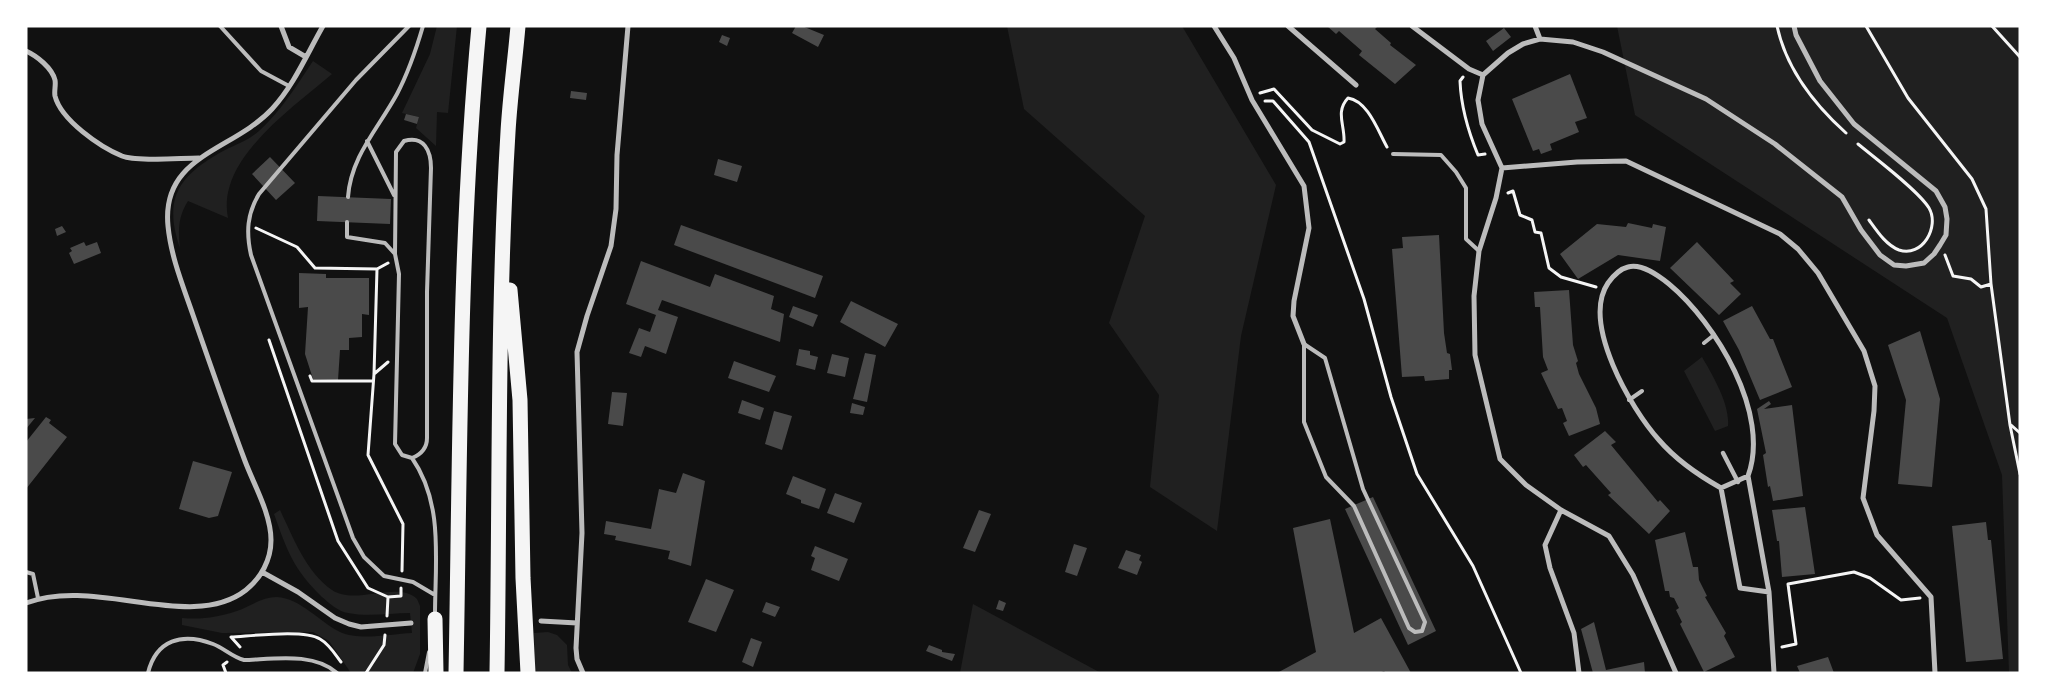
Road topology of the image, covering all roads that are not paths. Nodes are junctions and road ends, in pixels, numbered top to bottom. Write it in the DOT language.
graph roads {
  1 [pos="220,26"];
  2 [pos="281,26"];
  3 [pos="322,26"];
  4 [pos="409,26"];
  5 [pos="423,26"];
  6 [pos="479,26"];
  7 [pos="518,26"];
  8 [pos="628,26"];
  9 [pos="1214,26"];
  10 [pos="1288,26"];
  11 [pos="1412,26"];
  12 [pos="1535,26"];
  13 [pos="1794,26"];
  14 [pos="1540,39"];
  15 [pos="26,50"];
  16 [pos="306,57"];
  17 [pos="1483,75"];
  18 [pos="1356,85"];
  19 [pos="289,86"];
  20 [pos="367,141"];
  21 [pos="1393,154"];
  22 [pos="199,158"];
  23 [pos="1502,168"];
  24 [pos="348,197"];
  25 [pos="395,197"];
  26 [pos="504,219"];
  27 [pos="348,222"];
  28 [pos="1478,251"];
  29 [pos="395,254"];
  30 [pos="1714,335"];
  31 [pos="1704,342"];
  32 [pos="1304,344"];
  33 [pos="1642,391"];
  34 [pos="1629,400"];
  35 [pos="1723,453"];
  36 [pos="412,458"];
  37 [pos="1748,476"];
  38 [pos="1738,482"];
  39 [pos="1721,488"];
  40 [pos="1560,510"];
  41 [pos="26,572"];
  42 [pos="262,572"];
  43 [pos="1768,592"];
  44 [pos="435,595"];
  45 [pos="38,598"];
  46 [pos="26,603"];
  47 [pos="435,619"];
  48 [pos="541,621"];
  49 [pos="412,623"];
  50 [pos="577,623"];
  51 [pos="148,673"];
  52 [pos="337,673"];
  53 [pos="425,673"];
  54 [pos="436,673"];
  55 [pos="456,673"];
  56 [pos="497,673"];
  57 [pos="528,673"];
  58 [pos="583,673"];
  59 [pos="1578,673"];
  60 [pos="1676,673"];
  61 [pos="1774,673"];
  62 [pos="1935,673"];
  1 -- 19 [label="lane"];
  2 -- 16 [label="street"];
  3 -- 16 [label="street"];
  4 -- 44 [label="lane"];
  5 -- 20 [label="lane"];
  6 -- 55 [label="highway"];
  7 -- 26 [label="highway"];
  8 -- 50 [label="street"];
  9 -- 32 [label="street"];
  10 -- 18 [label="street"];
  11 -- 17 [label="street"];
  12 -- 14 [label="street"];
  13 -- 14 [label="street"];
  14 -- 17 [label="street"];
  15 -- 22 [label="street"];
  16 -- 19 [label="street"];
  17 -- 23 [label="street"];
  19 -- 22 [label="street"];
  20 -- 24 [label="lane"];
  20 -- 25 [label="lane"];
  21 -- 28 [label="lane"];
  22 -- 42 [label="street"];
  23 -- 28 [label="street"];
  23 -- 62 [label="street"];
  25 -- 29 [label="lane"];
  25 -- 36 [label="lane"];
  26 -- 56 [label="highway"];
  26 -- 57 [label="highway"];
  27 -- 29 [label="lane"];
  28 -- 40 [label="street"];
  29 -- 36 [label="lane"];
  30 -- 31 [label="lane"];
  30 -- 34 [label="street"];
  30 -- 37 [label="street"];
  32 -- 32 [label="lane"];
  33 -- 34 [label="lane"];
  34 -- 39 [label="street"];
  35 -- 38 [label="street"];
  36 -- 44 [label="lane"];
  37 -- 38 [label="street"];
  37 -- 43 [label="street"];
  38 -- 39 [label="street"];
  39 -- 43 [label="street"];
  40 -- 59 [label="street"];
  40 -- 60 [label="street"];
  41 -- 45 [label="lane"];
  42 -- 45 [label="street"];
  42 -- 49 [label="street"];
  43 -- 61 [label="street"];
  44 -- 47 [label="lane"];
  45 -- 46 [label="street"];
  47 -- 53 [label="lane"];
  47 -- 54 [label="highway"];
  48 -- 50 [label="street"];
  50 -- 58 [label="street"];
  51 -- 52 [label="lane"];
}
